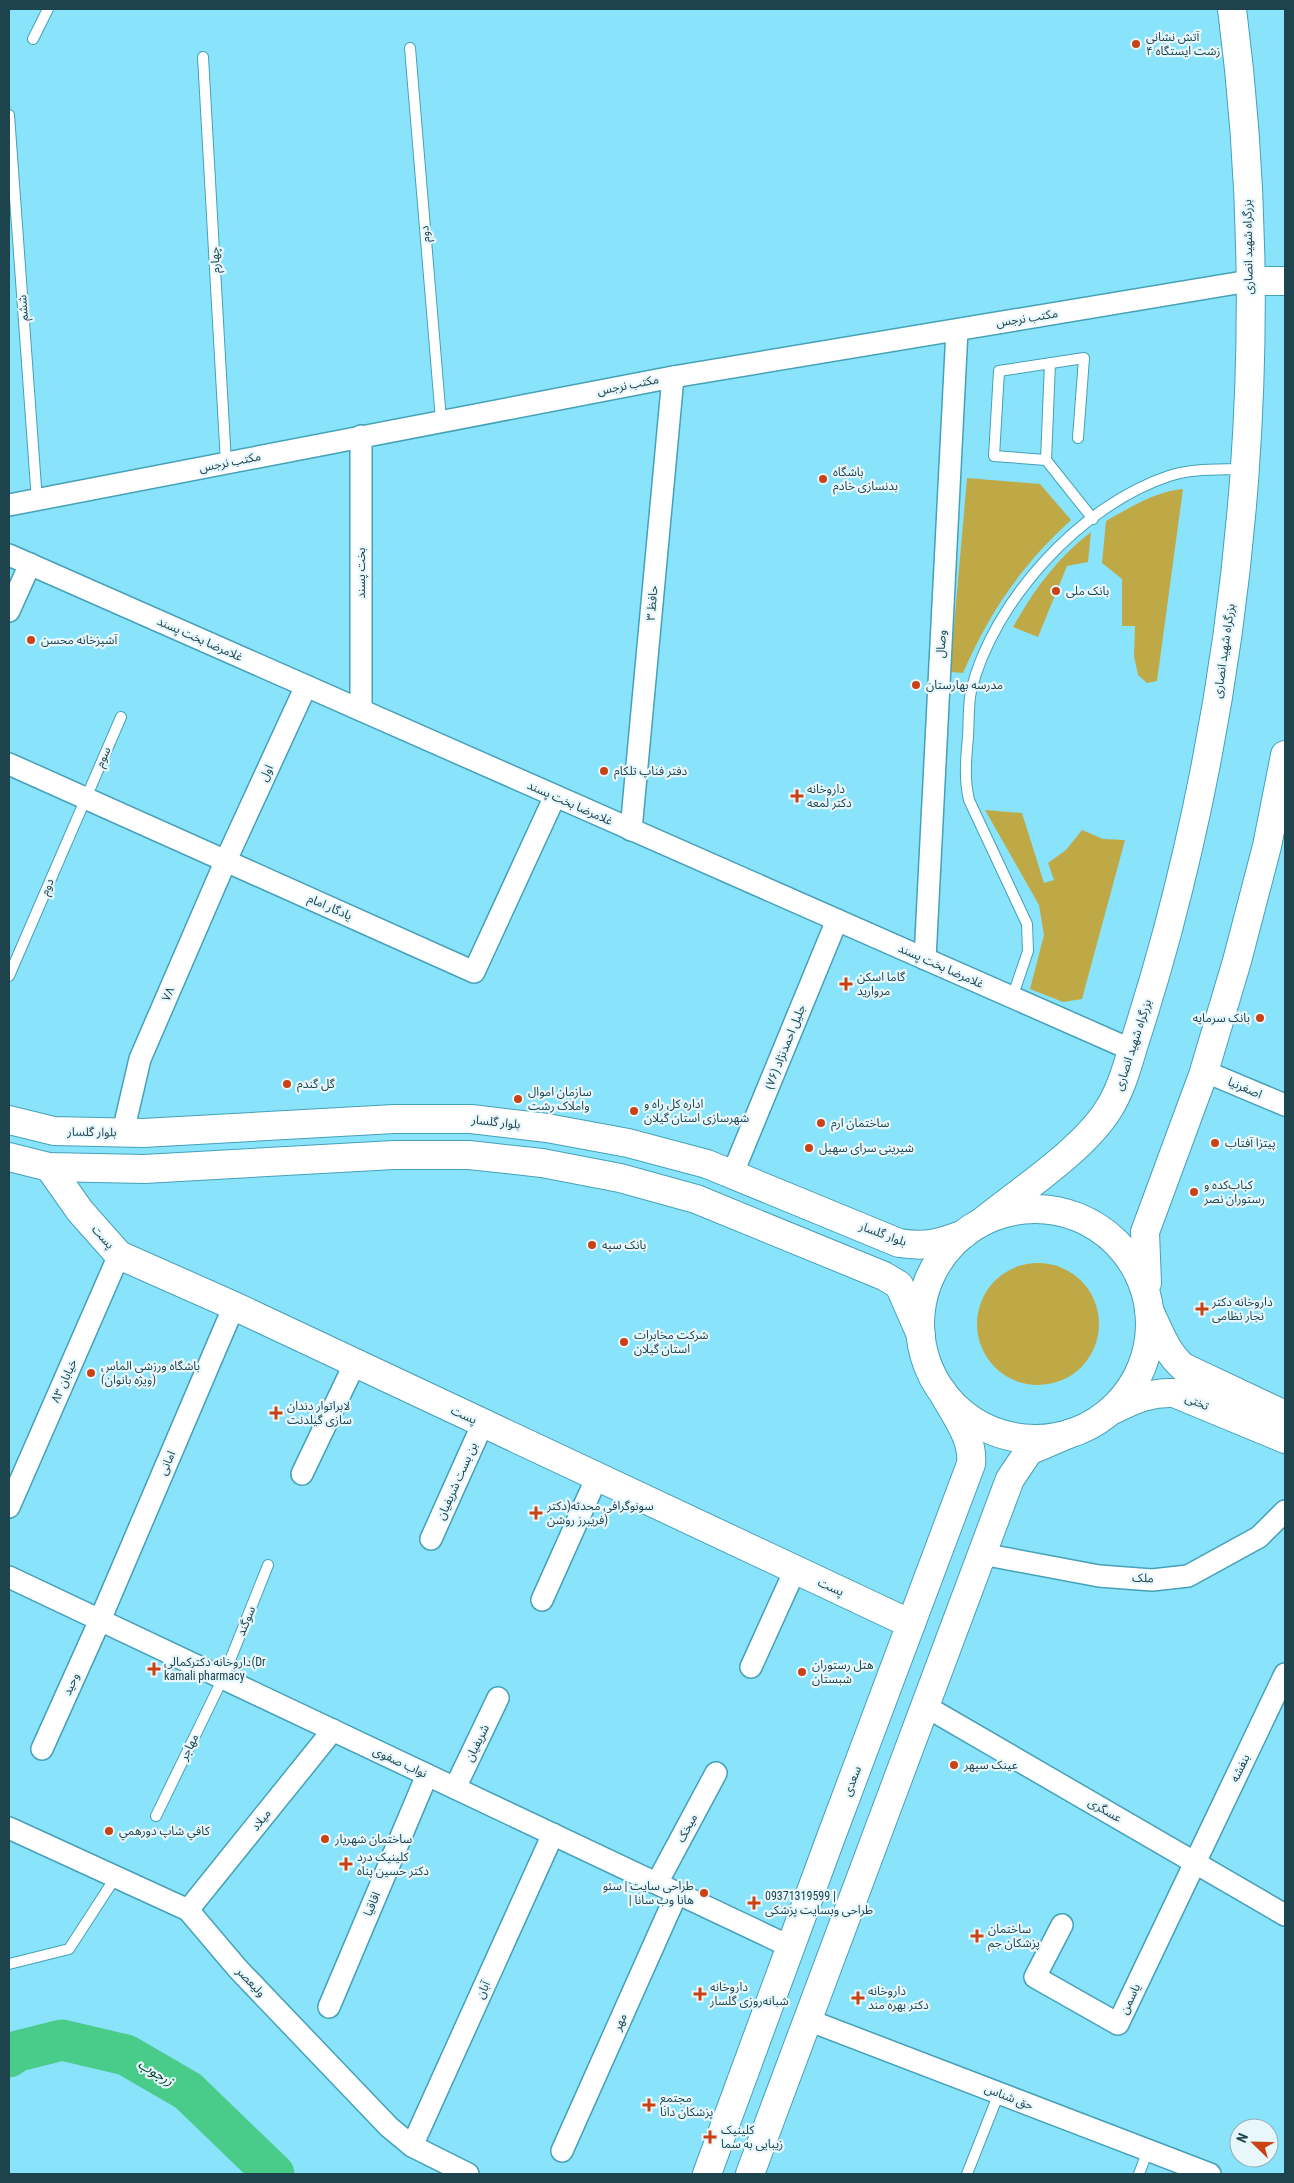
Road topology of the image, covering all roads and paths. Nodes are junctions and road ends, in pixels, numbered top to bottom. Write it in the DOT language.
graph roads {
  1 [pos="48,9"];
  2 [pos="1232,9"];
  3 [pos="33,39"];
  4 [pos="410,48"];
  5 [pos="203,57"];
  6 [pos="9,115"];
  7 [pos="1249,281"];
  8 [pos="1285,281"];
  9 [pos="957,330"];
  10 [pos="1050,363"];
  11 [pos="673,377"];
  12 [pos="441,420"];
  13 [pos="361,436"];
  14 [pos="1078,438"];
  15 [pos="1046,460"];
  16 [pos="226,462"];
  17 [pos="1244,469"];
  18 [pos="37,501"];
  19 [pos="9,505"];
  20 [pos="1093,519"];
  21 [pos="9,555"];
  22 [pos="30,564"];
  23 [pos="9,611"];
  24 [pos="306,686"];
  25 [pos="361,710"];
  26 [pos="121,717"];
  27 [pos="1285,759"];
  28 [pos="9,764"];
  29 [pos="554,796"];
  30 [pos="85,798"];
  31 [pos="631,830"];
  32 [pos="226,860"];
  33 [pos="837,920"];
  34 [pos="925,959"];
  35 [pos="9,976"];
  36 [pos="1012,998"];
  37 [pos="1132,1050"];
  38 [pos="1204,1071"];
  39 [pos="1285,1105"];
  40 [pos="9,1120"];
  41 [pos="123,1132"];
  42 [pos="9,1157"];
  43 [pos="49,1167"];
  44 [pos="732,1174"];
  45 [pos="973,1228"];
  46 [pos="119,1256"];
  47 [pos="234,1306"];
  48 [pos="1149,1306"];
  49 [pos="921,1335"];
  50 [pos="355,1363"];
  51 [pos="942,1391"];
  52 [pos="1107,1413"];
  53 [pos="1285,1414"];
  54 [pos="483,1424"];
  55 [pos="1071,1433"];
  56 [pos="1285,1439"];
  57 [pos="302,1474"];
  58 [pos="597,1478"];
  59 [pos="9,1507"];
  60 [pos="1285,1511"];
  61 [pos="431,1540"];
  62 [pos="982,1554"];
  63 [pos="268,1565"];
  64 [pos="795,1570"];
  65 [pos="9,1577"];
  66 [pos="542,1600"];
  67 [pos="100,1620"];
  68 [pos="911,1624"];
  69 [pos="751,1667"];
  70 [pos="1285,1674"];
  71 [pos="223,1678"];
  72 [pos="498,1698"];
  73 [pos="925,1706"];
  74 [pos="333,1730"];
  75 [pos="42,1749"];
  76 [pos="716,1774"];
  77 [pos="427,1775"];
  78 [pos="455,1788"];
  79 [pos="156,1816"];
  80 [pos="9,1828"];
  81 [pos="553,1834"];
  82 [pos="1194,1862"];
  83 [pos="115,1878"];
  84 [pos="657,1883"];
  85 [pos="677,1893"];
  86 [pos="188,1910"];
  87 [pos="1285,1915"];
  88 [pos="1062,1925"];
  89 [pos="791,1946"];
  90 [pos="9,1964"];
  91 [pos="328,2006"];
  92 [pos="808,2020"];
  93 [pos="999,2093"];
  94 [pos="412,2146"];
  95 [pos="1148,2150"];
  96 [pos="562,2151"];
  97 [pos="468,2174"];
  98 [pos="707,2174"];
  99 [pos="750,2174"];
  100 [pos="967,2174"];
  101 [pos="1139,2174"];
  102 [pos="1210,2174"];
  1 -- 3 [label="lane"];
  2 -- 7 [label="main road, بزرگراه شهید انصاری"];
  4 -- 12 [label="lane, دوم"];
  5 -- 16 [label="lane, چهارم"];
  6 -- 18 [label="lane, ششم"];
  7 -- 8 [label="main road"];
  7 -- 9 [label="street, مکتب نرجس"];
  7 -- 17 [label="main road, بزرگراه شهید انصاری"];
  9 -- 11 [label="street, مکتب نرجس"];
  9 -- 34 [label="street, وصال"];
  10 -- 14 [label="lane"];
  10 -- 15 [label="lane"];
  10 -- 15 [label="lane"];
  11 -- 12 [label="street, مکتب نرجس"];
  11 -- 31 [label="street, حافظ ۳"];
  12 -- 13 [label="street, مکتب نرجس"];
  13 -- 16 [label="street, مکتب نرجس"];
  13 -- 25 [label="street, بخت پسند"];
  15 -- 20 [label="lane"];
  16 -- 18 [label="street, مکتب نرجس"];
  17 -- 20 [label="lane"];
  17 -- 37 [label="main road, بزرگراه شهید انصاری"];
  18 -- 19 [label="street, مکتب نرجس"];
  20 -- 36 [label="lane"];
  21 -- 22 [label="street, غلامرضا بخت پسند"];
  22 -- 23 [label="street"];
  22 -- 24 [label="street, غلامرضا بخت پسند"];
  24 -- 25 [label="street, غلامرضا بخت پسند"];
  24 -- 32 [label="street, اول"];
  25 -- 29 [label="street, غلامرضا بخت پسند"];
  26 -- 30 [label="lane, سوم"];
  27 -- 38 [label="main road"];
  28 -- 30 [label="street, یادگار امام"];
  29 -- 31 [label="street, غلامرضا بخت پسند"];
  29 -- 32 [label="street, یادگار امام"];
  30 -- 32 [label="street, یادگار امام"];
  30 -- 35 [label="lane, دوم"];
  31 -- 33 [label="street, غلامرضا بخت پسند"];
  32 -- 41 [label="street, ۷۸"];
  33 -- 34 [label="street, غلامرضا بخت پسند"];
  33 -- 44 [label="street, جلیل احمدنژاد (۷۶)"];
  34 -- 36 [label="street, غلامرضا بخت پسند"];
  36 -- 37 [label="street, غلامرضا بخت پسند"];
  37 -- 45 [label="main road, بزرگراه شهید انصاری"];
  38 -- 39 [label="street, اصغرنیا"];
  38 -- 48 [label="main road"];
  40 -- 41 [label="main road, بلوار گلسار"];
  41 -- 44 [label="main road, بلوار گلسار"];
  42 -- 43 [label="main road"];
  43 -- 46 [label="main road, پست"];
  43 -- 49 [label="main road"];
  44 -- 45 [label="main road, بلوار گلسار"];
  45 -- 48 [label="main road, بلوار گلسار"];
  45 -- 49 [label="main road"];
  46 -- 47 [label="main road, پست"];
  46 -- 59 [label="street, خیابان ۸۳"];
  47 -- 50 [label="main road, پست"];
  47 -- 67 [label="street, امانی"];
  48 -- 52 [label="main road"];
  48 -- 53 [label="main road, تختی"];
  49 -- 51 [label="main road, سعدی"];
  50 -- 54 [label="main road, پست"];
  50 -- 57 [label="street"];
  51 -- 55 [label="main road"];
  51 -- 68 [label="main road, سعدی"];
  52 -- 55 [label="main road"];
  52 -- 56 [label="main road, تختی"];
  54 -- 58 [label="main road, پست"];
  54 -- 61 [label="street, بن بست شریفیان"];
  55 -- 62 [label="main road"];
  58 -- 64 [label="main road, پست"];
  58 -- 66 [label="street"];
  60 -- 62 [label="street, ملک"];
  62 -- 73 [label="main road"];
  63 -- 71 [label="lane, سوگند"];
  64 -- 68 [label="main road, پست"];
  64 -- 69 [label="street"];
  65 -- 67 [label="street, نواب صفوی"];
  67 -- 71 [label="street, نواب صفوی"];
  67 -- 75 [label="street, وحید"];
  68 -- 89 [label="main road, سعدی"];
  70 -- 82 [label="street, بنفشه"];
  71 -- 74 [label="street, نواب صفوی"];
  71 -- 79 [label="lane, مهاجر"];
  72 -- 78 [label="street, شریفیان"];
  73 -- 82 [label="street, عسگری"];
  73 -- 92 [label="main road"];
  74 -- 77 [label="street, نواب صفوی"];
  74 -- 86 [label="street, میلاد"];
  76 -- 84 [label="street, میخک"];
  77 -- 78 [label="street, نواب صفوی"];
  77 -- 91 [label="street, اقاقیا"];
  78 -- 81 [label="street, نواب صفوی"];
  80 -- 83 [label="street, ولیعصر"];
  81 -- 84 [label="street, نواب صفوی"];
  81 -- 94 [label="street, آبان"];
  82 -- 87 [label="street, عسگری"];
  82 -- 88 [label="street, یاسمن"];
  83 -- 86 [label="street, ولیعصر"];
  83 -- 90 [label="lane"];
  84 -- 85 [label="street, نواب صفوی"];
  85 -- 89 [label="street, نواب صفوی"];
  85 -- 96 [label="street, مهر"];
  86 -- 94 [label="street, ولیعصر"];
  89 -- 98 [label="main road, سعدی"];
  92 -- 93 [label="street, حق شناس"];
  92 -- 99 [label="main road"];
  93 -- 95 [label="street, حق شناس"];
  93 -- 100 [label="lane"];
  94 -- 97 [label="street, ولیعصر"];
  95 -- 101 [label="lane"];
  95 -- 102 [label="street, حق شناس"];
}
